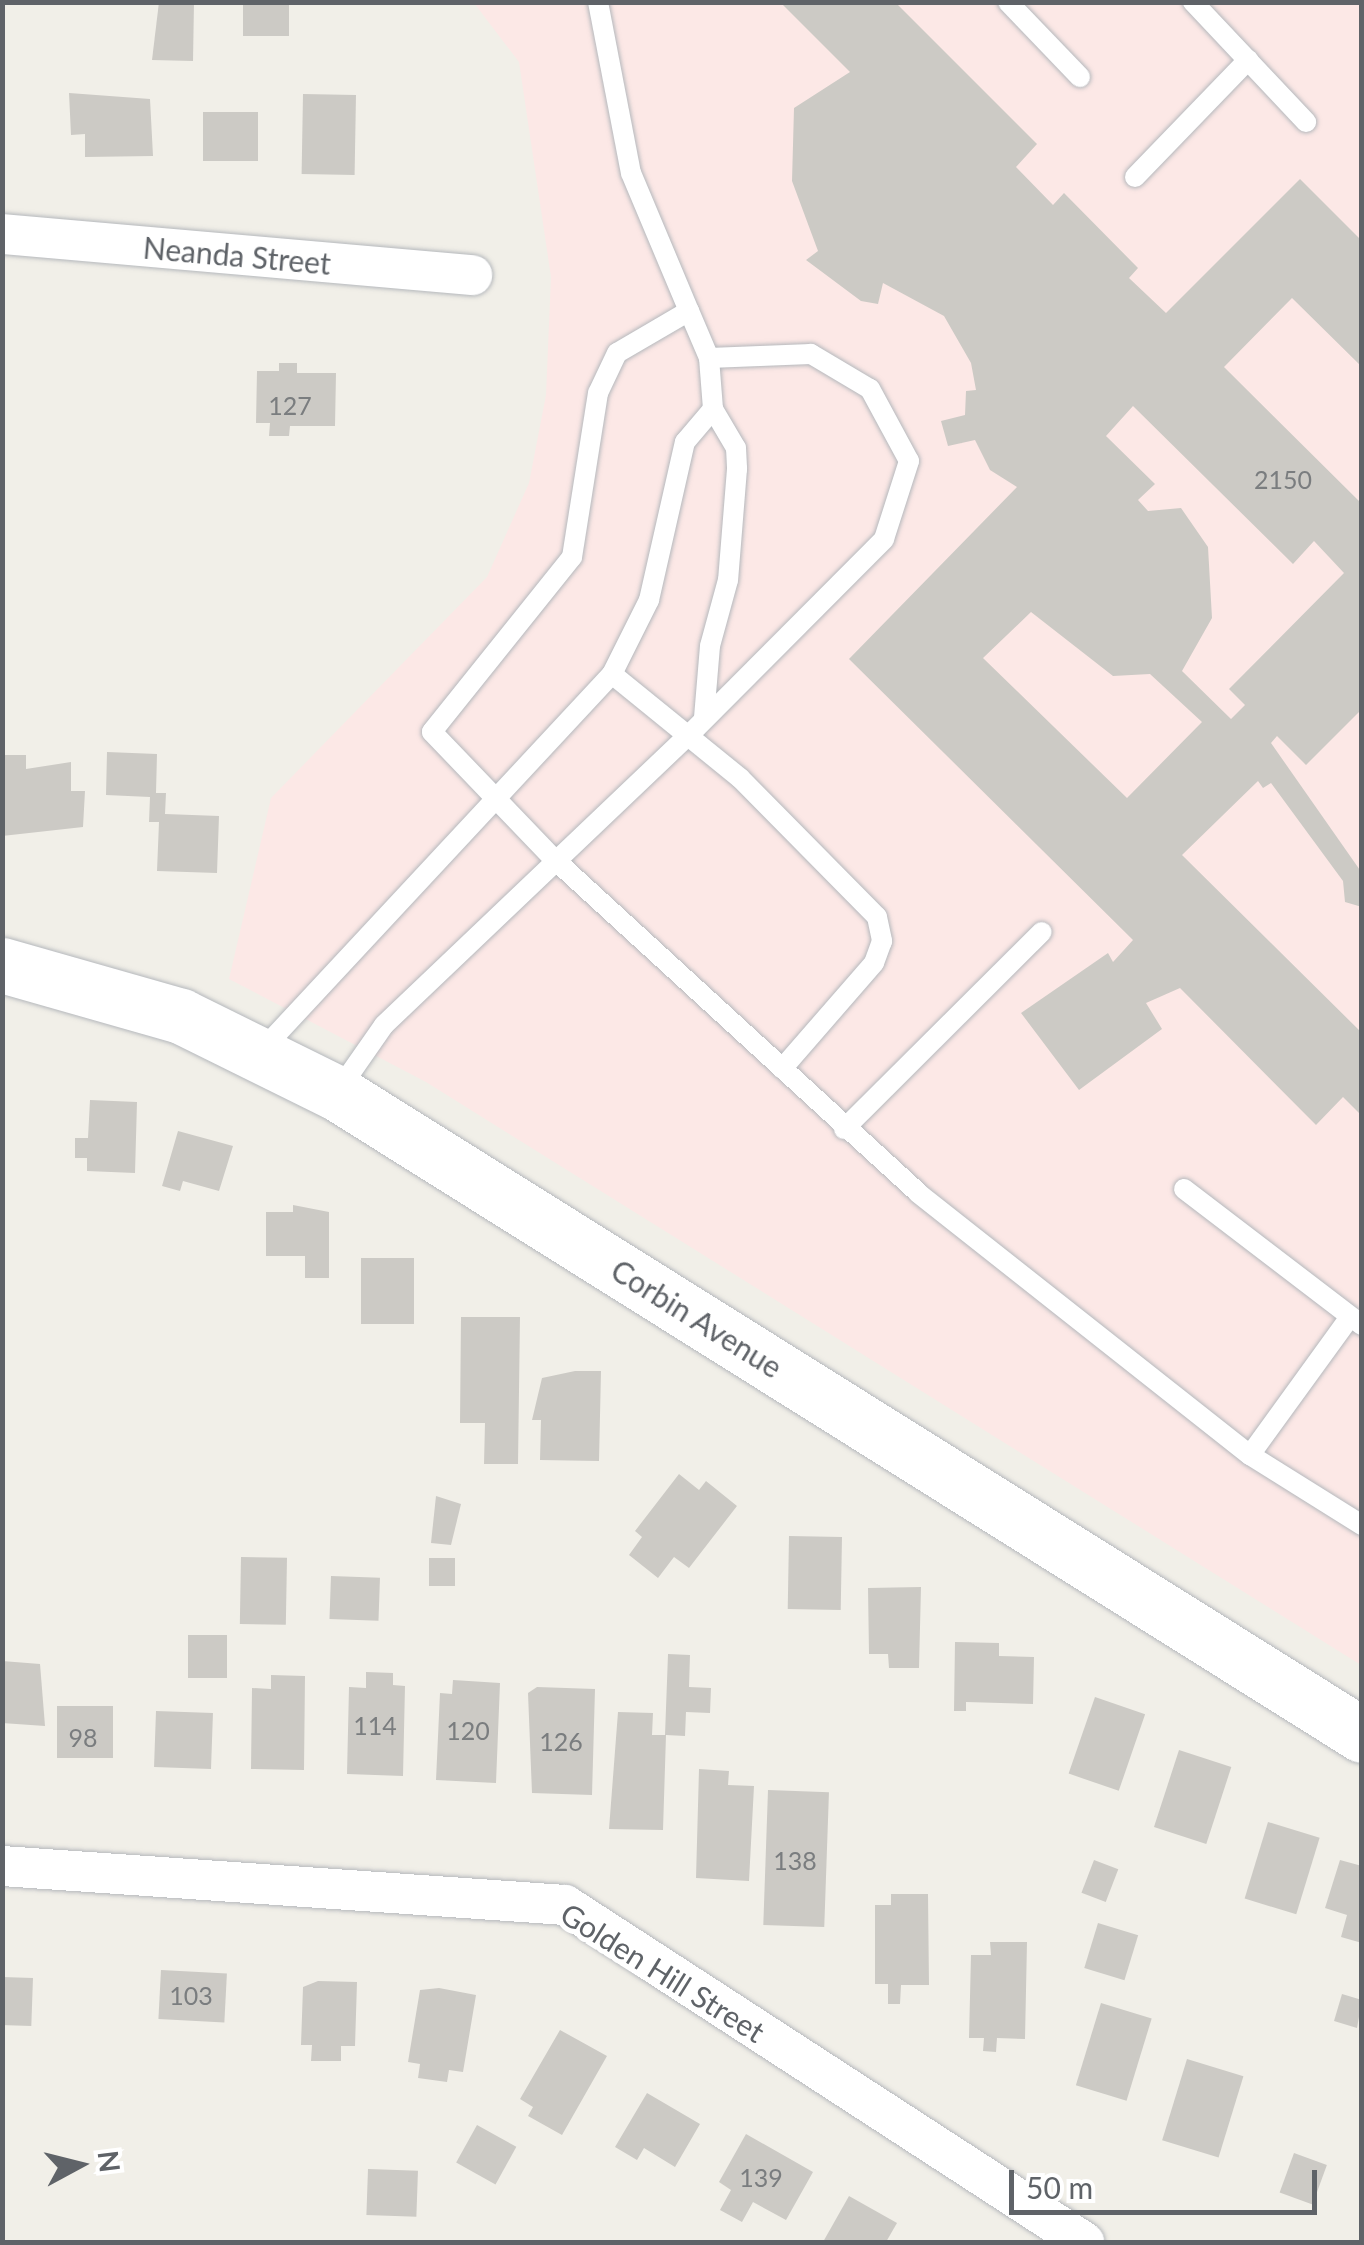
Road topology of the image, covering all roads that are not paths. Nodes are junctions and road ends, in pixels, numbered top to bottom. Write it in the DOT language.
graph roads {
  1 [pos="598,2"];
  2 [pos="1008,2"];
  3 [pos="1193,2"];
  4 [pos="1248,60"];
  5 [pos="1080,78"];
  6 [pos="1306,122"];
  7 [pos="1135,176"];
  8 [pos="2,234"];
  9 [pos="472,276"];
  10 [pos="688,311"];
  11 [pos="709,358"];
  12 [pos="713,409"];
  13 [pos="612,674"];
  14 [pos="704,718"];
  15 [pos="690,734"];
  16 [pos="495,802"];
  17 [pos="554,859"];
  18 [pos="1042,932"];
  19 [pos="2,965"];
  20 [pos="260,1052"];
  21 [pos="782,1069"];
  22 [pos="337,1093"];
  23 [pos="844,1129"];
  24 [pos="1184,1189"];
  25 [pos="1356,1321"];
  26 [pos="1250,1455"];
  27 [pos="1362,1525"];
  28 [pos="1362,1736"];
  29 [pos="2,1866"];
  30 [pos="1084,2242"];
  1 -- 10 [label="lane"];
  2 -- 5 [label="lane"];
  3 -- 4 [label="lane"];
  4 -- 6 [label="lane"];
  4 -- 7 [label="lane"];
  8 -- 9 [label="street, Neanda Street"];
  10 -- 11 [label="lane"];
  10 -- 16 [label="lane"];
  11 -- 12 [label="lane"];
  11 -- 14 [label="lane"];
  12 -- 13 [label="lane"];
  12 -- 14 [label="lane"];
  13 -- 15 [label="lane"];
  13 -- 16 [label="lane"];
  14 -- 15 [label="lane"];
  15 -- 17 [label="lane"];
  15 -- 21 [label="lane"];
  16 -- 17 [label="lane"];
  16 -- 20 [label="lane"];
  17 -- 21 [label="lane"];
  17 -- 22 [label="lane"];
  18 -- 23 [label="lane"];
  19 -- 20 [label="main road, Corbin Avenue"];
  20 -- 22 [label="main road, Corbin Avenue"];
  21 -- 23 [label="lane"];
  22 -- 28 [label="main road, Corbin Avenue"];
  23 -- 26 [label="lane"];
  24 -- 25 [label="lane"];
  25 -- 26 [label="lane"];
  26 -- 27 [label="lane"];
  29 -- 30 [label="street, Golden Hill Street"];
}
